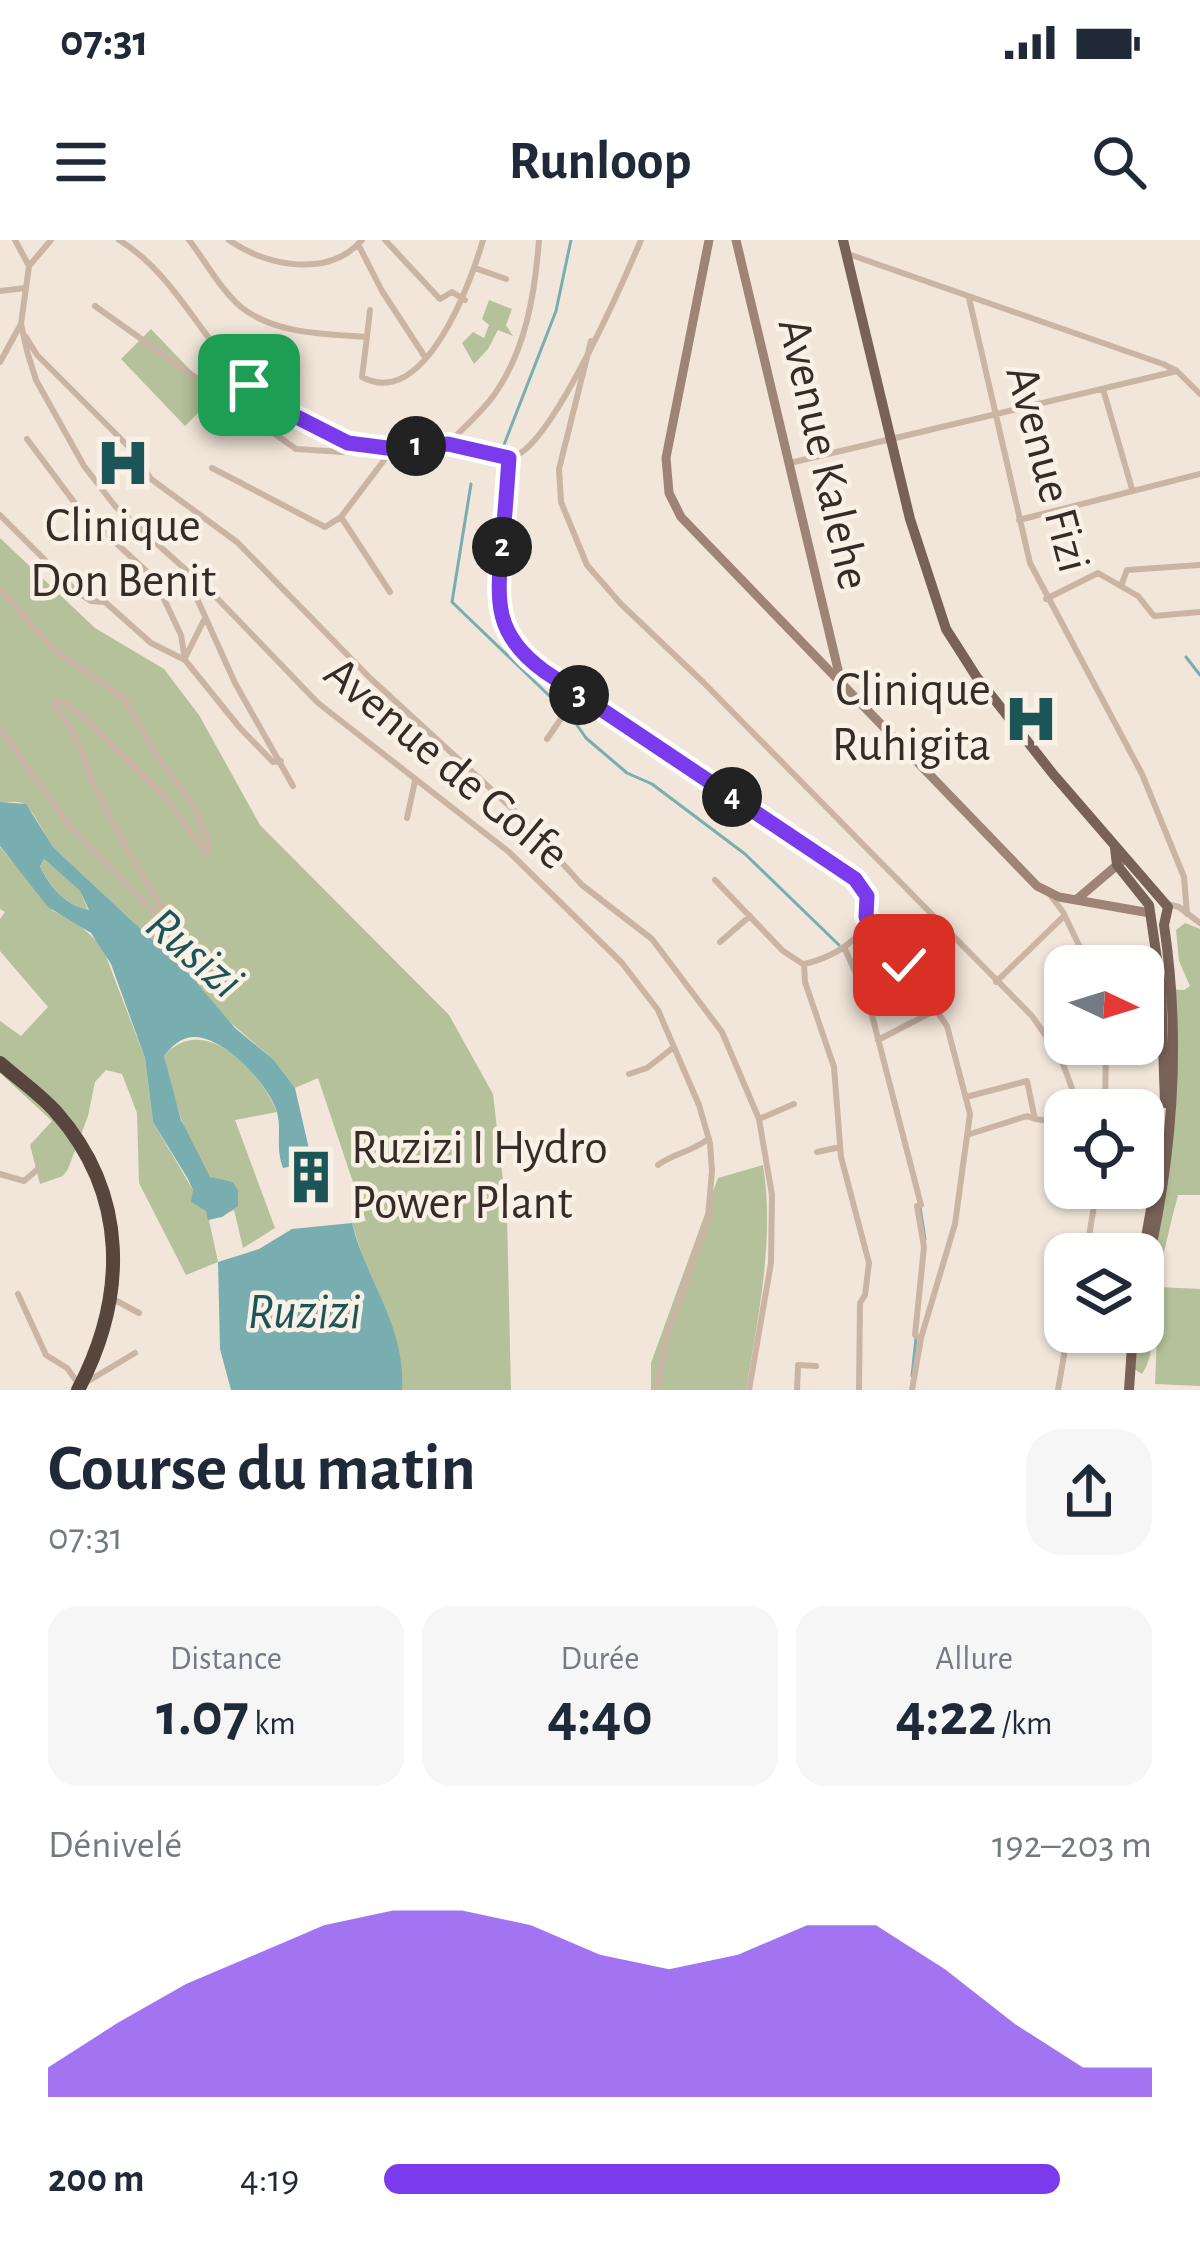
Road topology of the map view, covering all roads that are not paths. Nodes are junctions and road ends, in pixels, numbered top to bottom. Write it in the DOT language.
graph roads {
  1 [pos="50,240"];
  2 [pos="119,240"];
  3 [pos="189,240"];
  4 [pos="229,240"];
  5 [pos="245,240"];
  6 [pos="385,240"];
  7 [pos="483,240"];
  8 [pos="539,240"];
  9 [pos="641,240"];
  10 [pos="709,240"];
  11 [pos="736,240"];
  12 [pos="843,240"];
  13 [pos="361,241"];
  14 [pos="18,243"];
  15 [pos="253,254"];
  16 [pos="848,254"];
  17 [pos="29,266"];
  18 [pos="475,268"];
  19 [pos="506,279"];
  20 [pos="25,288"];
  21 [pos="0,291"];
  22 [pos="969,298"];
  23 [pos="465,299"];
  24 [pos="95,306"];
  25 [pos="370,310"];
  26 [pos="22,324"];
  27 [pos="25,335"];
  28 [pos="367,337"];
  29 [pos="591,341"];
  30 [pos="425,357"];
  31 [pos="0,362"];
  32 [pos="1178,371"];
  33 [pos="1103,389"];
  34 [pos="1200,394"];
  35 [pos="996,414"];
  36 [pos="27,439"];
  37 [pos="893,440"];
  38 [pos="448,444"];
  39 [pos="392,452"];
  40 [pos="509,458"];
  41 [pos="788,463"];
  42 [pos="212,468"];
  43 [pos="1200,474"];
  44 [pos="1132,491"];
  45 [pos="0,515"];
  46 [pos="340,517"];
  47 [pos="1019,520"];
  48 [pos="1200,565"];
  49 [pos="185,568"];
  50 [pos="1121,586"];
  51 [pos="0,590"];
  52 [pos="390,592"];
  53 [pos="1046,599"];
  54 [pos="1200,612"];
  55 [pos="204,620"];
  56 [pos="832,648"];
  57 [pos="816,657"];
  58 [pos="185,660"];
  59 [pos="842,684"];
  60 [pos="578,694"];
  61 [pos="0,729"];
  62 [pos="547,739"];
  63 [pos="281,761"];
  64 [pos="415,782"];
  65 [pos="293,786"];
  66 [pos="407,818"];
  67 [pos="1122,861"];
  68 [pos="715,880"];
  69 [pos="1048,893"];
  70 [pos="1072,899"];
  71 [pos="1158,910"];
  72 [pos="1064,914"];
  73 [pos="1187,914"];
  74 [pos="750,916"];
  75 [pos="866,917"];
  76 [pos="1200,923"];
  77 [pos="720,942"];
  78 [pos="1079,945"];
  79 [pos="845,949"];
  80 [pos="804,964"];
  81 [pos="996,982"];
  82 [pos="936,1010"];
  83 [pos="878,1040"];
  84 [pos="674,1047"];
  85 [pos="0,1063"];
  86 [pos="629,1074"];
  87 [pos="1073,1089"];
  88 [pos="966,1097"];
  89 [pos="794,1104"];
  90 [pos="759,1119"];
  91 [pos="1035,1119"];
  92 [pos="1044,1120"];
  93 [pos="969,1134"];
  94 [pos="708,1139"];
  95 [pos="840,1147"];
  96 [pos="818,1152"];
  97 [pos="658,1165"];
  98 [pos="38,1169"];
  99 [pos="0,1174"];
  100 [pos="1151,1233"];
  101 [pos="18,1294"];
  102 [pos="113,1299"];
  103 [pos="139,1313"];
  104 [pos="922,1338"];
  105 [pos="135,1353"];
  106 [pos="1064,1353"];
  107 [pos="1128,1353"];
  108 [pos="816,1366"];
  109 [pos="79,1388"];
  110 [pos="657,1390"];
  111 [pos="749,1390"];
  112 [pos="797,1390"];
  113 [pos="859,1390"];
  114 [pos="911,1390"];
  115 [pos="1058,1390"];
  116 [pos="1125,1390"];
  1 -- 17 [label="street, Avenue de Golfe"];
  2 -- 39 [label="street"];
  3 -- 28 [label="street"];
  4 -- 15 [label="street"];
  5 -- 15 [label="street"];
  6 -- 23 [label="street"];
  7 -- 18 [label="street"];
  8 -- 38 [label="street"];
  9 -- 29 [label="street"];
  10 -- 57 [label="street"];
  11 -- 41 [label="street, Avenue Kalehe"];
  12 -- 16 [label="main road"];
  13 -- 15 [label="street"];
  13 -- 30 [label="street"];
  14 -- 17 [label="street"];
  16 -- 22 [label="street"];
  16 -- 37 [label="main road"];
  17 -- 20 [label="street, Avenue de Golfe"];
  18 -- 19 [label="street"];
  18 -- 23 [label="street"];
  20 -- 21 [label="street"];
  20 -- 26 [label="street, Avenue de Golfe"];
  22 -- 32 [label="street"];
  22 -- 35 [label="street, Avenue Fizi"];
  23 -- 30 [label="street"];
  24 -- 39 [label="street"];
  25 -- 28 [label="street"];
  26 -- 27 [label="street, Avenue de Golfe"];
  26 -- 31 [label="street"];
  27 -- 49 [label="street, Avenue de Golfe"];
  27 -- 90 [label="street"];
  28 -- 30 [label="street"];
  29 -- 40 [label="street"];
  29 -- 81 [label="street"];
  32 -- 33 [label="street"];
  32 -- 34 [label="street"];
  33 -- 35 [label="street"];
  33 -- 44 [label="street"];
  35 -- 37 [label="street"];
  35 -- 47 [label="street, Avenue Fizi"];
  36 -- 58 [label="street"];
  37 -- 41 [label="street"];
  37 -- 67 [label="main road"];
  38 -- 39 [label="street"];
  38 -- 40 [label="street"];
  39 -- 46 [label="street"];
  40 -- 60 [label="street"];
  41 -- 56 [label="street, Avenue Kalehe"];
  42 -- 46 [label="street"];
  43 -- 44 [label="street"];
  44 -- 47 [label="street"];
  45 -- 58 [label="street"];
  46 -- 52 [label="street"];
  47 -- 53 [label="street, Avenue Fizi"];
  48 -- 50 [label="street"];
  49 -- 55 [label="street"];
  49 -- 64 [label="street, Avenue de Golfe"];
  50 -- 53 [label="street"];
  50 -- 54 [label="street"];
  51 -- 61 [label="street"];
  53 -- 73 [label="street, Avenue Fizi"];
  55 -- 58 [label="street"];
  55 -- 63 [label="street"];
  56 -- 57 [label="street"];
  56 -- 59 [label="street, Avenue Kalehe"];
  57 -- 59 [label="street"];
  58 -- 63 [label="street"];
  59 -- 69 [label="street"];
  60 -- 62 [label="street"];
  60 -- 75 [label="street"];
  63 -- 65 [label="street"];
  64 -- 66 [label="street"];
  64 -- 84 [label="street, Avenue de Golfe"];
  67 -- 70 [label="street"];
  67 -- 71 [label="main road"];
  68 -- 74 [label="street"];
  69 -- 70 [label="street"];
  69 -- 72 [label="street"];
  70 -- 71 [label="street"];
  70 -- 72 [label="street"];
  71 -- 73 [label="street"];
  71 -- 100 [label="main road"];
  72 -- 78 [label="street"];
  72 -- 81 [label="street"];
  73 -- 76 [label="street"];
  74 -- 77 [label="street"];
  74 -- 80 [label="street"];
  75 -- 79 [label="street"];
  75 -- 82 [label="street"];
  79 -- 80 [label="street"];
  79 -- 83 [label="street"];
  80 -- 95 [label="street"];
  81 -- 87 [label="street"];
  82 -- 83 [label="street"];
  82 -- 88 [label="street"];
  83 -- 104 [label="street"];
  84 -- 86 [label="street"];
  84 -- 94 [label="street, Avenue de Golfe"];
  85 -- 102 [label="highway"];
  88 -- 91 [label="street"];
  88 -- 93 [label="street"];
  89 -- 90 [label="street"];
  90 -- 111 [label="street"];
  91 -- 92 [label="street"];
  91 -- 93 [label="street"];
  93 -- 104 [label="street"];
  94 -- 97 [label="street"];
  94 -- 110 [label="street, Avenue de Golfe"];
  95 -- 96 [label="street"];
  95 -- 113 [label="street"];
  98 -- 99 [label="street"];
  101 -- 109 [label="street"];
  102 -- 103 [label="street"];
  102 -- 109 [label="highway"];
  104 -- 114 [label="street"];
  105 -- 109 [label="street"];
  106 -- 115 [label="street"];
  107 -- 116 [label="main road"];
  108 -- 112 [label="street"];
}
